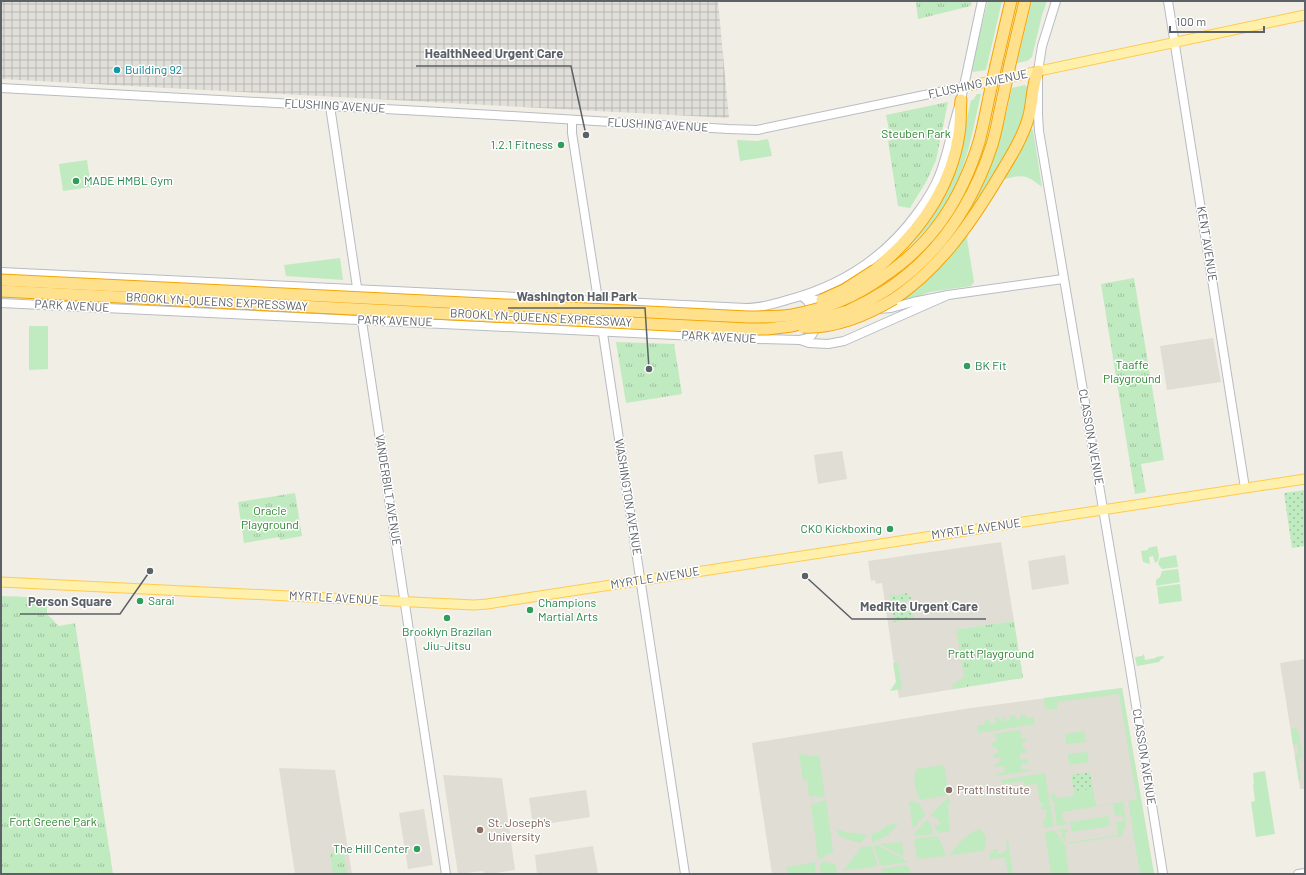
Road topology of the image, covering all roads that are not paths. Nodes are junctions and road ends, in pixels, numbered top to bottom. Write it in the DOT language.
graph roads {
  1 [pos="982,1"];
  2 [pos="1011,1"];
  3 [pos="1025,1"];
  4 [pos="1056,1"];
  5 [pos="1168,1"];
  6 [pos="1305,15"];
  7 [pos="1174,42"];
  8 [pos="1038,71"];
  9 [pos="963,87"];
  10 [pos="1,88"];
  11 [pos="960,100"];
  12 [pos="330,106"];
  13 [pos="572,120"];
  14 [pos="1,272"];
  15 [pos="878,274"];
  16 [pos="1064,279"];
  17 [pos="1,280"];
  18 [pos="357,290"];
  19 [pos="1,291"];
  20 [pos="802,296"];
  21 [pos="948,296"];
  22 [pos="1,302"];
  23 [pos="598,302"];
  24 [pos="362,320"];
  25 [pos="792,326"];
  26 [pos="602,331"];
  27 [pos="800,340"];
  28 [pos="1305,479"];
  29 [pos="1245,488"];
  30 [pos="1103,510"];
  31 [pos="641,580"];
  32 [pos="1,582"];
  33 [pos="405,601"];
  34 [pos="1305,873"];
  35 [pos="446,874"];
  36 [pos="685,874"];
  37 [pos="1164,874"];
  38 [pos="1298,874"];
  1 -- 9 [label="main road"];
  2 -- 15 [label="highway, bridge"];
  3 -- 25 [label="highway, BROOKLYN-QUEENS EXPRESSWAY, bridge"];
  4 -- 8 [label="main road, CLASSON AVENUE"];
  5 -- 7 [label="main road, KENT AVENUE"];
  6 -- 7 [label="main road, FLUSHING AVENUE"];
  7 -- 8 [label="main road, FLUSHING AVENUE"];
  7 -- 29 [label="main road, KENT AVENUE"];
  8 -- 9 [label="main road, FLUSHING AVENUE"];
  8 -- 16 [label="main road, CLASSON AVENUE"];
  8 -- 25 [label="highway, bridge"];
  9 -- 11 [label="main road"];
  9 -- 13 [label="main road, FLUSHING AVENUE"];
  10 -- 12 [label="main road, FLUSHING AVENUE"];
  11 -- 15 [label="highway"];
  11 -- 20 [label="main road"];
  12 -- 13 [label="main road, FLUSHING AVENUE"];
  12 -- 18 [label="main road, VANDERBILT AVENUE"];
  13 -- 23 [label="main road, WASHINGTON AVENUE"];
  14 -- 18 [label="main road, PARK AVENUE"];
  15 -- 17 [label="highway, BROOKLYN-QUEENS EXPRESSWAY, bridge"];
  16 -- 21 [label="main road, PARK AVENUE"];
  16 -- 30 [label="main road, CLASSON AVENUE"];
  18 -- 23 [label="main road, PARK AVENUE"];
  18 -- 24 [label="main road, VANDERBILT AVENUE"];
  19 -- 25 [label="highway, BROOKLYN-QUEENS EXPRESSWAY, bridge"];
  20 -- 21 [label="main road, PARK AVENUE"];
  20 -- 23 [label="main road, PARK AVENUE"];
  20 -- 27 [label="main road"];
  21 -- 27 [label="main road, PARK AVENUE"];
  22 -- 24 [label="main road, PARK AVENUE"];
  23 -- 26 [label="main road, WASHINGTON AVENUE"];
  24 -- 26 [label="main road, PARK AVENUE"];
  24 -- 33 [label="main road, VANDERBILT AVENUE"];
  26 -- 27 [label="main road, PARK AVENUE"];
  26 -- 31 [label="main road, WASHINGTON AVENUE"];
  28 -- 29 [label="main road, MYRTLE AVENUE"];
  29 -- 30 [label="main road, MYRTLE AVENUE"];
  30 -- 31 [label="main road, MYRTLE AVENUE"];
  30 -- 37 [label="main road, CLASSON AVENUE"];
  31 -- 33 [label="main road, MYRTLE AVENUE"];
  31 -- 36 [label="main road, WASHINGTON AVENUE"];
  32 -- 33 [label="main road, MYRTLE AVENUE"];
  33 -- 35 [label="main road, VANDERBILT AVENUE"];
  34 -- 38 [label="main road"];
}
